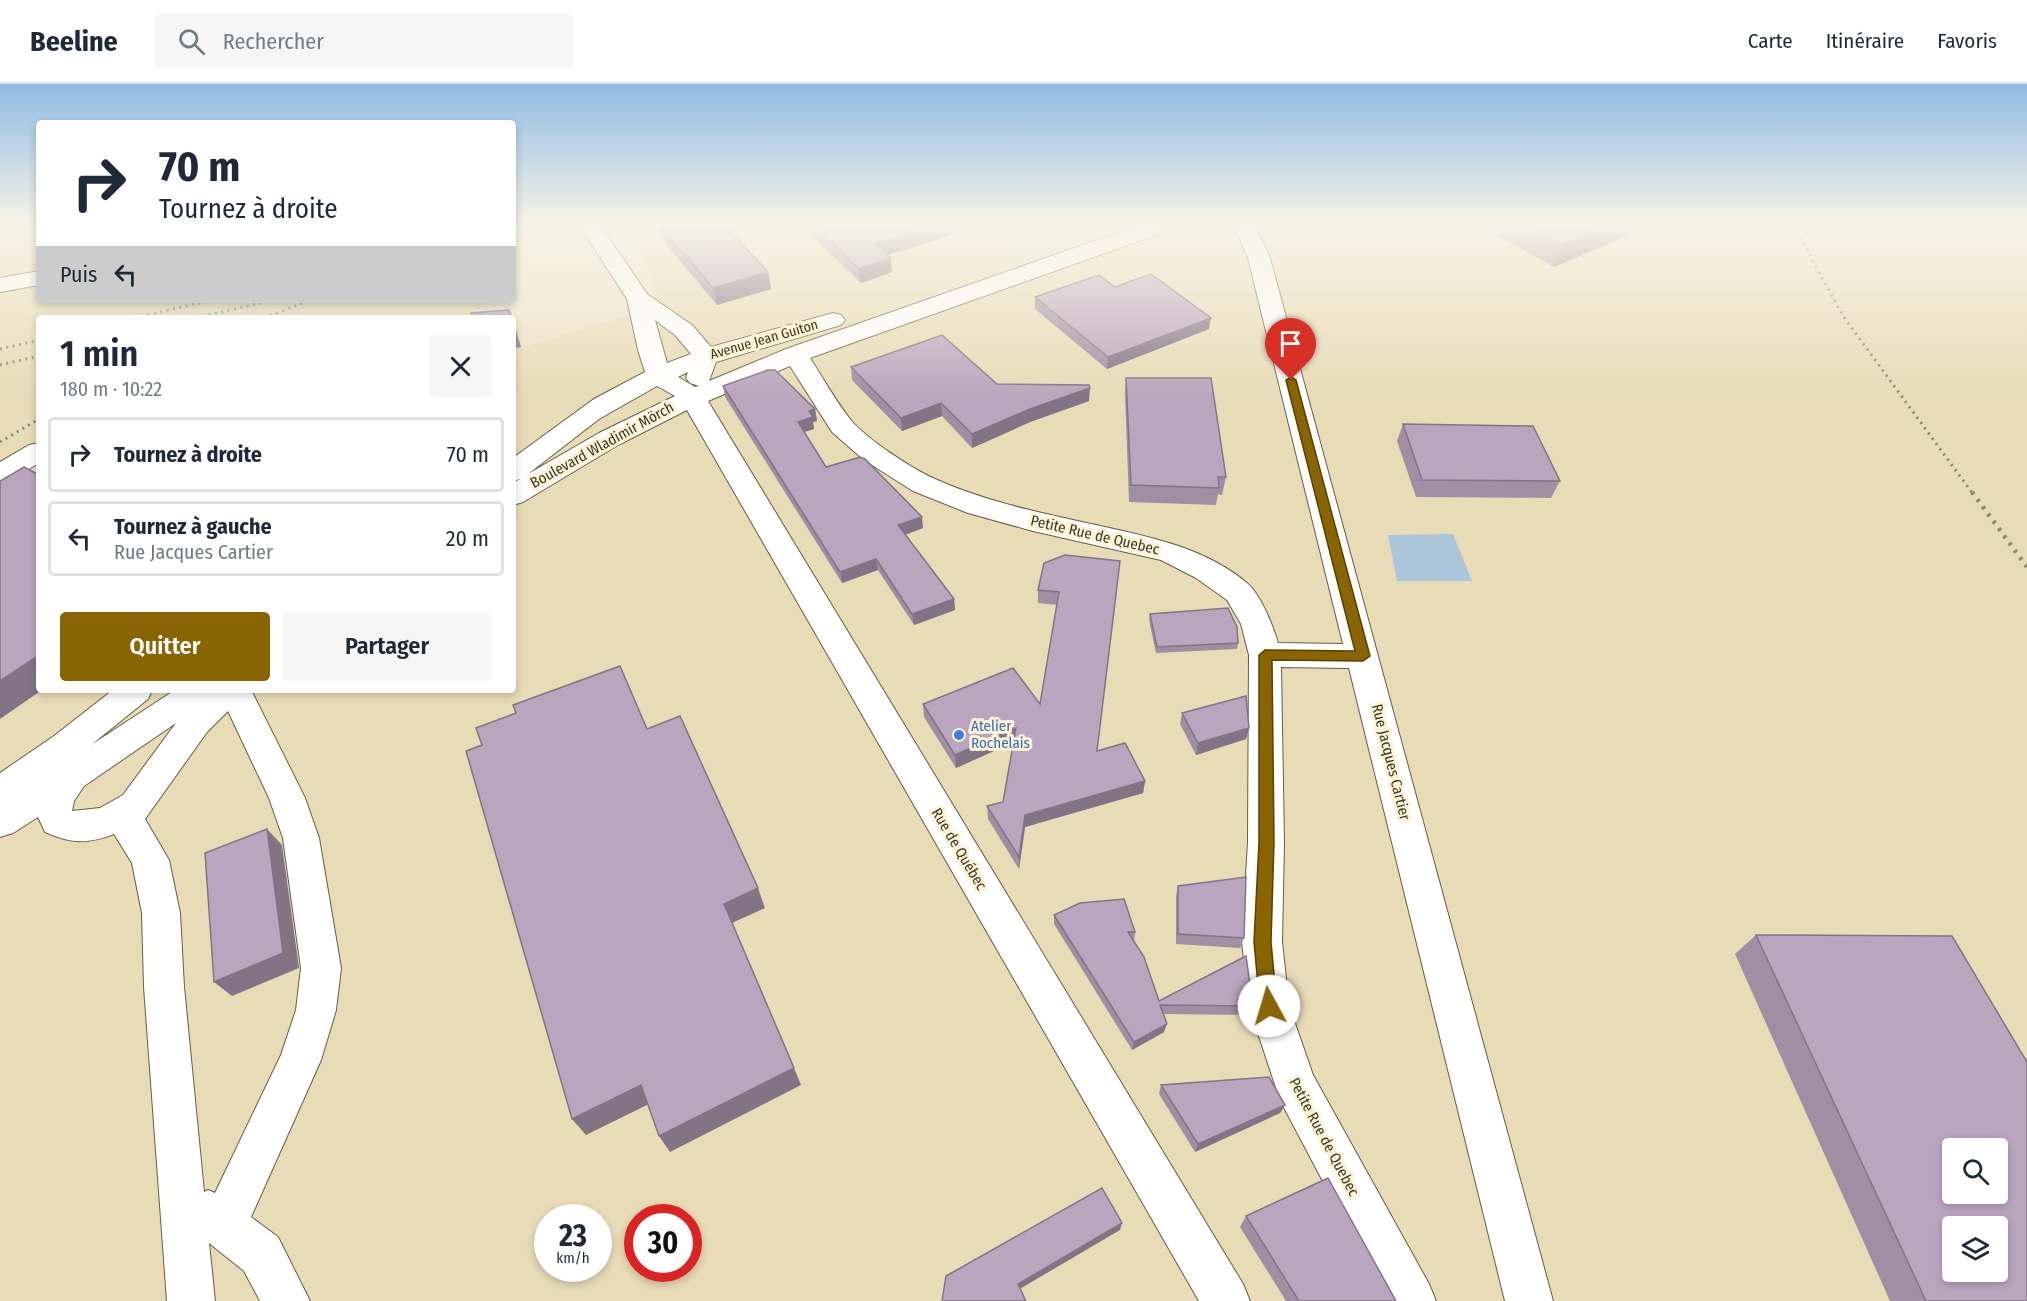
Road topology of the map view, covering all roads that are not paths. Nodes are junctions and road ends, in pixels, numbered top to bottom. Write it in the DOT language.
graph roads {
  1 [pos="628,283"];
  2 [pos="975,283"];
  3 [pos="994,283"];
  4 [pos="1265,283"];
  5 [pos="639,299"];
  6 [pos="795,354"];
  7 [pos="686,377"];
  8 [pos="36,453"];
  9 [pos="516,470"];
  10 [pos="0,474"];
  11 [pos="516,494"];
  12 [pos="1265,655"];
  13 [pos="1363,656"];
  14 [pos="132,693"];
  15 [pos="196,693"];
  16 [pos="225,693"];
  17 [pos="236,693"];
  18 [pos="72,776"];
  19 [pos="2,810"];
  20 [pos="121,817"];
  21 [pos="181,1191"];
  22 [pos="224,1226"];
  23 [pos="191,1301"];
  24 [pos="286,1301"];
  25 [pos="1227,1301"];
  26 [pos="1412,1301"];
  27 [pos="1529,1301"];
  1 -- 5 [label="street, Rue de Québec"];
  2 -- 7 [label="street, Avenue Jean Guiton"];
  3 -- 6 [label="street, Avenue Jean Guiton"];
  4 -- 13 [label="street, Rue Jacques Cartier"];
  5 -- 7 [label="street, Rue de Québec"];
  5 -- 7 [label="street, Rue de Québec"];
  6 -- 7 [label="street, Avenue Jean Guiton"];
  6 -- 12 [label="street, Petite Rue de Quebec"];
  7 -- 9 [label="street, Boulevard Wladimir Mörch"];
  7 -- 11 [label="street, Boulevard Wladimir Mörch"];
  7 -- 25 [label="street, Rue de Québec"];
  8 -- 10 [label="street"];
  12 -- 13 [label="street"];
  12 -- 26 [label="street, Petite Rue de Quebec"];
  13 -- 27 [label="street, Rue Jacques Cartier"];
  14 -- 19 [label="street"];
  15 -- 18 [label="street"];
  16 -- 20 [label="street"];
  17 -- 22 [label="street"];
  18 -- 19 [label="street"];
  18 -- 20 [label="street"];
  20 -- 21 [label="street"];
  21 -- 22 [label="street"];
  21 -- 23 [label="street"];
  22 -- 24 [label="street"];
}
